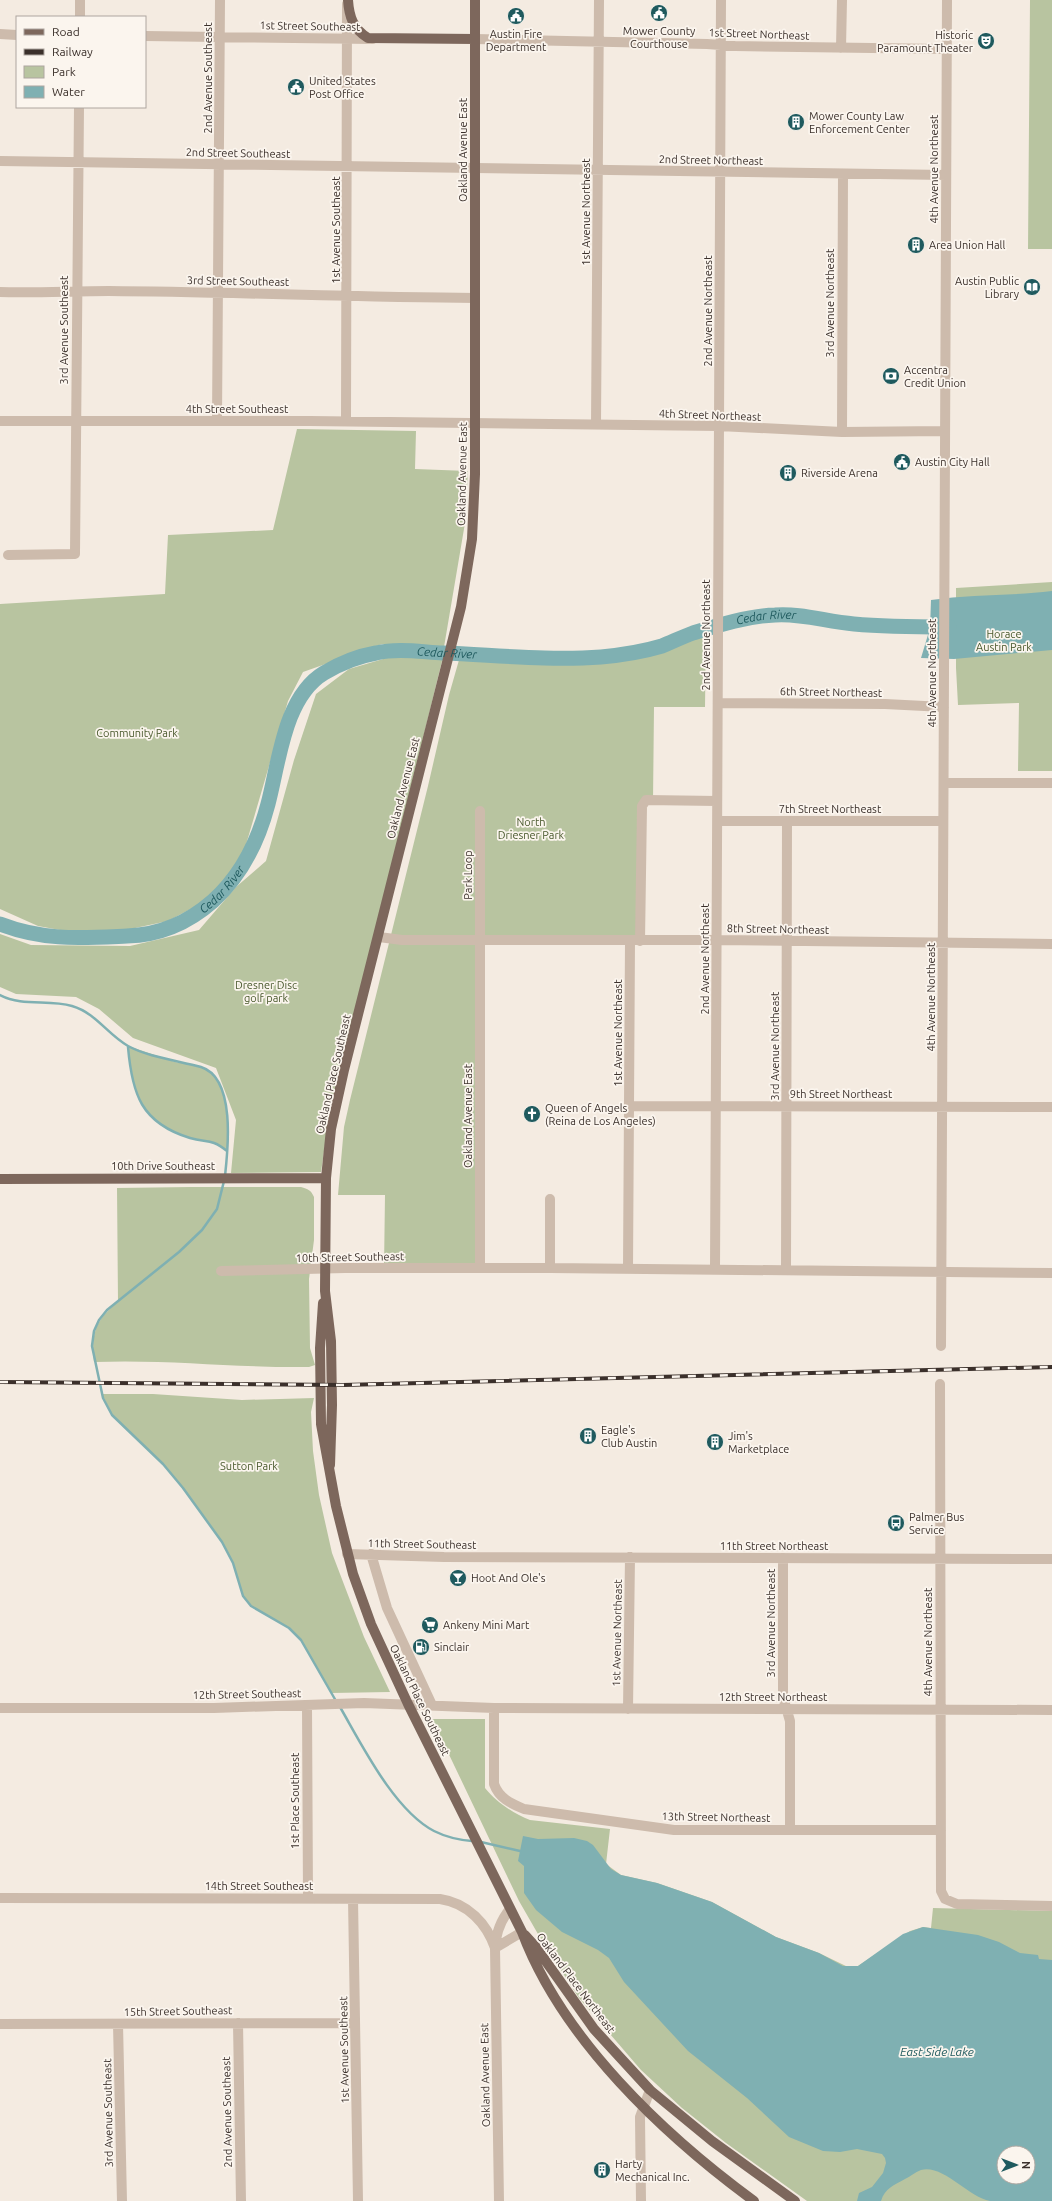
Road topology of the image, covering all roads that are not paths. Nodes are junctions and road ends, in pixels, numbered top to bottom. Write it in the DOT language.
graph roads {
  1 [pos="80,0"];
  2 [pos="220,0"];
  3 [pos="348,0"];
  4 [pos="475,0"];
  5 [pos="599,0"];
  6 [pos="721,0"];
  7 [pos="842,0"];
  8 [pos="947,0"];
  9 [pos="80,16"];
  10 [pos="0,34"];
  11 [pos="16,35"];
  12 [pos="146,36"];
  13 [pos="220,37"];
  14 [pos="348,38"];
  15 [pos="374,39"];
  16 [pos="475,39"];
  17 [pos="598,43"];
  18 [pos="720,45"];
  19 [pos="841,48"];
  20 [pos="946,49"];
  21 [pos="79,108"];
  22 [pos="0,161"];
  23 [pos="78,162"];
  24 [pos="220,164"];
  25 [pos="348,166"];
  26 [pos="475,167"];
  27 [pos="598,170"];
  28 [pos="720,172"];
  29 [pos="843,175"];
  30 [pos="946,176"];
  31 [pos="0,292"];
  32 [pos="77,292"];
  33 [pos="218,293"];
  34 [pos="348,296"];
  35 [pos="475,298"];
  36 [pos="0,421"];
  37 [pos="76,421"];
  38 [pos="217,421"];
  39 [pos="346,421"];
  40 [pos="475,422"];
  41 [pos="596,425"];
  42 [pos="719,426"];
  43 [pos="944,431"];
  44 [pos="842,432"];
  45 [pos="8,554"];
  46 [pos="718,703"];
  47 [pos="944,707"];
  48 [pos="944,783"];
  49 [pos="1052,783"];
  50 [pos="717,801"];
  51 [pos="480,810"];
  52 [pos="718,820"];
  53 [pos="787,821"];
  54 [pos="943,821"];
  55 [pos="379,937"];
  56 [pos="480,940"];
  57 [pos="717,940"];
  58 [pos="635,941"];
  59 [pos="786,941"];
  60 [pos="943,944"];
  61 [pos="1052,944"];
  62 [pos="629,1106"];
  63 [pos="716,1106"];
  64 [pos="787,1106"];
  65 [pos="942,1107"];
  66 [pos="1052,1108"];
  67 [pos="326,1178"];
  68 [pos="0,1179"];
  69 [pos="550,1199"];
  70 [pos="325,1268"];
  71 [pos="480,1268"];
  72 [pos="550,1268"];
  73 [pos="628,1269"];
  74 [pos="715,1270"];
  75 [pos="786,1270"];
  76 [pos="221,1271"];
  77 [pos="942,1271"];
  78 [pos="1052,1273"];
  79 [pos="941,1346"];
  80 [pos="940,1384"];
  81 [pos="347,1554"];
  82 [pos="370,1554"];
  83 [pos="496,1557"];
  84 [pos="630,1557"];
  85 [pos="783,1558"];
  86 [pos="940,1558"];
  87 [pos="1052,1559"];
  88 [pos="408,1704"];
  89 [pos="307,1705"];
  90 [pos="432,1705"];
  91 [pos="0,1708"];
  92 [pos="494,1708"];
  93 [pos="628,1709"];
  94 [pos="786,1709"];
  95 [pos="940,1709"];
  96 [pos="1052,1710"];
  97 [pos="790,1830"];
  98 [pos="941,1830"];
  99 [pos="0,1898"];
  100 [pos="308,1898"];
  101 [pos="354,1899"];
  102 [pos="1052,1906"];
  103 [pos="510,1910"];
  104 [pos="522,1932"];
  105 [pos="495,1948"];
  106 [pos="238,2023"];
  107 [pos="355,2023"];
  108 [pos="0,2024"];
  109 [pos="118,2024"];
  110 [pos="650,2090"];
  111 [pos="643,2107"];
  112 [pos="793,2200"];
  113 [pos="122,2201"];
  114 [pos="241,2201"];
  115 [pos="358,2201"];
  116 [pos="499,2201"];
  117 [pos="641,2201"];
  118 [pos="754,2201"];
  1 -- 9 [label="street"];
  2 -- 13 [label="street, 2nd Avenue Southeast"];
  3 -- 14 [label="street, 1st Avenue Southeast"];
  3 -- 15 [label="main road"];
  4 -- 16 [label="main road, Oakland Avenue East"];
  5 -- 17 [label="street, 1st Avenue Northeast"];
  6 -- 18 [label="street, 2nd Avenue Northeast"];
  7 -- 19 [label="street"];
  8 -- 20 [label="street, 4th Avenue Northeast"];
  10 -- 11 [label="street"];
  12 -- 13 [label="street, 1st Street Southeast"];
  13 -- 14 [label="street, 1st Street Southeast"];
  13 -- 24 [label="street, 2nd Avenue Southeast"];
  14 -- 15 [label="street, 1st Street Southeast"];
  14 -- 25 [label="street, 1st Avenue Southeast"];
  15 -- 16 [label="main road, 1st Street Southeast"];
  16 -- 17 [label="street, 1st Street Northeast"];
  16 -- 26 [label="main road, Oakland Avenue East"];
  17 -- 18 [label="street, 1st Street Northeast"];
  17 -- 27 [label="street, 1st Avenue Northeast"];
  18 -- 19 [label="street, 1st Street Northeast"];
  18 -- 28 [label="street, 2nd Avenue Northeast"];
  19 -- 20 [label="street, 1st Street Northeast"];
  20 -- 30 [label="street, 4th Avenue Northeast"];
  21 -- 23 [label="street, 3rd Avenue Southeast"];
  22 -- 23 [label="street, 2nd Street Southeast"];
  23 -- 24 [label="street, 2nd Street Southeast"];
  23 -- 32 [label="street, 3rd Avenue Southeast"];
  24 -- 25 [label="street, 2nd Street Southeast"];
  24 -- 33 [label="street, 2nd Avenue Southeast"];
  25 -- 26 [label="street, 2nd Street Southeast"];
  25 -- 34 [label="street, 1st Avenue Southeast"];
  26 -- 27 [label="street, 2nd Street Northeast"];
  26 -- 35 [label="main road, Oakland Avenue East"];
  27 -- 28 [label="street, 2nd Street Northeast"];
  27 -- 41 [label="street, 1st Avenue Northeast"];
  28 -- 29 [label="street, 2nd Street Northeast"];
  28 -- 42 [label="street, 2nd Avenue Northeast"];
  29 -- 30 [label="street, 2nd Street Northeast"];
  29 -- 44 [label="street, 3rd Avenue Northeast"];
  30 -- 43 [label="street, 4th Avenue Northeast"];
  31 -- 32 [label="street, 3rd Street Southeast"];
  32 -- 33 [label="street, 3rd Street Southeast"];
  32 -- 37 [label="street, 3rd Avenue Southeast"];
  33 -- 34 [label="street, 3rd Street Southeast"];
  33 -- 38 [label="street, 2nd Avenue Southeast"];
  34 -- 35 [label="street, 3rd Street Southeast"];
  34 -- 39 [label="street, 1st Avenue Southeast"];
  35 -- 40 [label="main road, Oakland Avenue East"];
  36 -- 37 [label="street, 4th Street Southeast"];
  37 -- 38 [label="street, 4th Street Southeast"];
  37 -- 45 [label="street, 3rd Avenue Southeast"];
  38 -- 39 [label="street, 4th Street Southeast"];
  39 -- 40 [label="street, 4th Street Southeast"];
  40 -- 41 [label="street, 4th Street Northeast"];
  40 -- 55 [label="main road, Oakland Avenue East"];
  41 -- 42 [label="street, 4th Street Northeast"];
  42 -- 44 [label="street, 4th Street Northeast"];
  42 -- 46 [label="street, 2nd Avenue Northeast"];
  43 -- 44 [label="street, 4th Street Northeast"];
  43 -- 47 [label="street, 4th Avenue Northeast"];
  46 -- 47 [label="street, 6th Street Northeast"];
  46 -- 50 [label="street, 2nd Avenue Northeast"];
  47 -- 48 [label="street, 4th Avenue Northeast"];
  48 -- 49 [label="street"];
  48 -- 54 [label="street, 4th Avenue Northeast"];
  50 -- 52 [label="street, 2nd Avenue Northeast"];
  50 -- 58 [label="street, 1st Avenue Northeast"];
  51 -- 56 [label="street, Park Loop"];
  52 -- 53 [label="street, 7th Street Northeast"];
  52 -- 57 [label="street, 2nd Avenue Northeast"];
  53 -- 54 [label="street, 7th Street Northeast"];
  53 -- 59 [label="street, 3rd Avenue Northeast"];
  54 -- 60 [label="street, 4th Avenue Northeast"];
  55 -- 56 [label="street, 8th Street Northeast"];
  55 -- 67 [label="main road, Oakland Place Southeast"];
  56 -- 58 [label="street, 8th Street Northeast"];
  56 -- 71 [label="street, Oakland Avenue East"];
  57 -- 58 [label="street, 8th Street Northeast"];
  57 -- 59 [label="street, 8th Street Northeast"];
  57 -- 63 [label="street, 2nd Avenue Northeast"];
  58 -- 62 [label="street, 1st Avenue Northeast"];
  59 -- 60 [label="street, 8th Street Northeast"];
  59 -- 64 [label="street, 3rd Avenue Northeast"];
  60 -- 61 [label="street, 8th Street Northeast"];
  60 -- 65 [label="street, 4th Avenue Northeast"];
  62 -- 63 [label="street, 9th Street Northeast"];
  62 -- 73 [label="street, 1st Avenue Northeast"];
  63 -- 64 [label="street, 9th Street Northeast"];
  63 -- 74 [label="street, 2nd Avenue Northeast"];
  64 -- 65 [label="street, 9th Street Northeast"];
  64 -- 75 [label="street, 3rd Avenue Northeast"];
  65 -- 66 [label="street, 9th Street Northeast"];
  65 -- 77 [label="street, 4th Avenue Northeast"];
  67 -- 68 [label="main road, 10th Drive Southeast"];
  67 -- 70 [label="main road, Oakland Place Southeast"];
  69 -- 72 [label="street"];
  70 -- 71 [label="street, 10th Street Southeast"];
  70 -- 76 [label="street, 10th Street Southeast"];
  70 -- 81 [label="main road, Oakland Place Southeast"];
  71 -- 72 [label="street, 10th Street Southeast"];
  72 -- 73 [label="street, 10th Street Southeast"];
  73 -- 74 [label="street, 10th Street Southeast"];
  74 -- 75 [label="street, 10th Street Southeast"];
  75 -- 77 [label="street, 10th Street Southeast"];
  77 -- 78 [label="street, 10th Street Southeast"];
  77 -- 79 [label="street, 4th Avenue Northeast"];
  80 -- 86 [label="street, 4th Avenue Northeast"];
  81 -- 82 [label="street, 11th Street Southeast"];
  81 -- 88 [label="main road, Oakland Place Southeast"];
  82 -- 83 [label="street, 11th Street Southeast"];
  82 -- 90 [label="street"];
  83 -- 84 [label="street, 11th Street Northeast"];
  84 -- 85 [label="street, 11th Street Northeast"];
  84 -- 93 [label="street, 1st Avenue Northeast"];
  85 -- 86 [label="street, 11th Street Northeast"];
  85 -- 94 [label="street, 3rd Avenue Northeast"];
  86 -- 87 [label="street, 11th Street Northeast"];
  86 -- 95 [label="street, 4th Avenue Northeast"];
  88 -- 89 [label="street, 12th Street Southeast"];
  88 -- 90 [label="street, 12th Street Southeast"];
  88 -- 103 [label="main road, Oakland Place Southeast"];
  89 -- 91 [label="street, 12th Street Southeast"];
  89 -- 100 [label="street, 1st Place Southeast"];
  90 -- 92 [label="street, 12th Street Southeast"];
  92 -- 93 [label="street, 12th Street Northeast"];
  92 -- 97 [label="street, 13th Street Northeast"];
  93 -- 94 [label="street, 12th Street Northeast"];
  94 -- 95 [label="street, 12th Street Northeast"];
  94 -- 97 [label="street, 3rd Avenue Northeast"];
  95 -- 96 [label="street, 12th Street Northeast"];
  95 -- 98 [label="street, 4th Avenue Northeast"];
  97 -- 98 [label="street, 13th Street Northeast"];
  98 -- 102 [label="street, 4th Avenue Northeast"];
  99 -- 100 [label="street, 14th Street Southeast"];
  100 -- 101 [label="street, 14th Street Southeast"];
  101 -- 105 [label="street, 14th Street Southeast"];
  101 -- 107 [label="street, 1st Avenue Southeast"];
  103 -- 104 [label="main road, Oakland Place Southeast"];
  103 -- 105 [label="street, Oakland Avenue East"];
  104 -- 105 [label="street"];
  104 -- 110 [label="main road, Oakland Place Northeast"];
  104 -- 111 [label="main road, Oakland Place Northeast"];
  105 -- 116 [label="street, Oakland Avenue East"];
  106 -- 107 [label="street, 15th Street Southeast"];
  106 -- 109 [label="street, 15th Street Southeast"];
  106 -- 114 [label="street, 2nd Avenue Southeast"];
  107 -- 115 [label="street, 1st Avenue Southeast"];
  108 -- 109 [label="street, 15th Street Southeast"];
  109 -- 113 [label="street, 3rd Avenue Southeast"];
  110 -- 111 [label="street"];
  110 -- 112 [label="main road, Oakland Place Northeast"];
  111 -- 117 [label="street"];
  111 -- 118 [label="main road, Oakland Place Northeast"];
}
